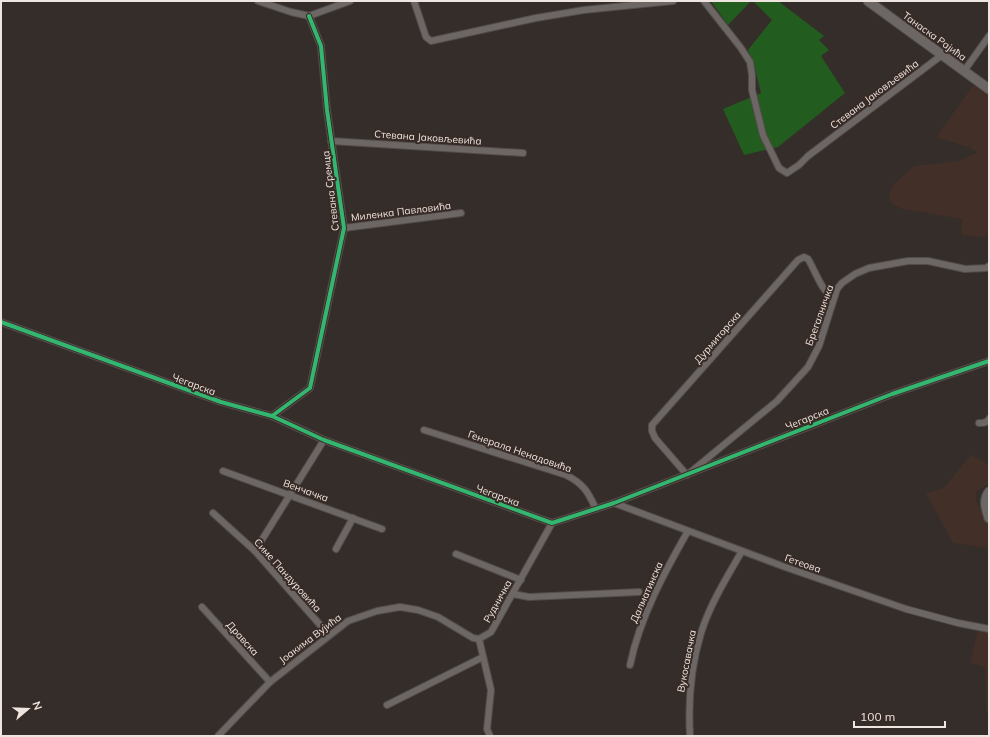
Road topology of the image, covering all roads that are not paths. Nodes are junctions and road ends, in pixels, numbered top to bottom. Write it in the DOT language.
graph roads {
  1 [pos="258,1"];
  2 [pos="350,1"];
  3 [pos="414,1"];
  4 [pos="673,1"];
  5 [pos="704,1"];
  6 [pos="868,1"];
  7 [pos="309,16"];
  8 [pos="989,36"];
  9 [pos="942,55"];
  10 [pos="964,71"];
  11 [pos="989,89"];
  12 [pos="331,141"];
  13 [pos="523,153"];
  14 [pos="461,213"];
  15 [pos="344,228"];
  16 [pos="989,266"];
  17 [pos="834,298"];
  18 [pos="1,322"];
  19 [pos="989,361"];
  20 [pos="272,416"];
  21 [pos="989,419"];
  22 [pos="979,423"];
  23 [pos="424,430"];
  24 [pos="324,440"];
  25 [pos="223,471"];
  26 [pos="687,475"];
  27 [pos="989,492"];
  28 [pos="290,495"];
  29 [pos="614,503"];
  30 [pos="596,509"];
  31 [pos="213,513"];
  32 [pos="353,518"];
  33 [pos="989,518"];
  34 [pos="552,523"];
  35 [pos="382,529"];
  36 [pos="688,531"];
  37 [pos="336,549"];
  38 [pos="256,551"];
  39 [pos="742,551"];
  40 [pos="456,554"];
  41 [pos="521,580"];
  42 [pos="639,592"];
  43 [pos="513,594"];
  44 [pos="202,607"];
  45 [pos="989,629"];
  46 [pos="328,635"];
  47 [pos="479,639"];
  48 [pos="484,657"];
  49 [pos="630,665"];
  50 [pos="270,682"];
  51 [pos="387,705"];
  52 [pos="218,736"];
  53 [pos="490,736"];
  54 [pos="690,736"];
  1 -- 7 [label="street"];
  2 -- 7 [label="street"];
  3 -- 4 [label="street"];
  5 -- 9 [label="street, Стевана Јаковљевића"];
  6 -- 9 [label="street, Танаска Рајића"];
  7 -- 12 [label="street, Стевана Сремца"];
  8 -- 10 [label="street"];
  9 -- 10 [label="street, Танаска Рајића"];
  10 -- 11 [label="street, Танаска Рајића"];
  12 -- 13 [label="street, Стевана Јаковљевића"];
  12 -- 15 [label="street, Стевана Сремца"];
  14 -- 15 [label="street, Миленка Павловића"];
  15 -- 20 [label="street, Стевана Сремца"];
  16 -- 17 [label="street, Брегалничка"];
  17 -- 26 [label="street, Брегалничка"];
  17 -- 26 [label="street, Дурмиторска"];
  18 -- 20 [label="street, Чегарска"];
  19 -- 26 [label="street, Чегарска"];
  20 -- 24 [label="street, Чегарска"];
  21 -- 22 [label="street"];
  23 -- 30 [label="street, Генерала Ненадовића"];
  24 -- 28 [label="street"];
  24 -- 34 [label="street, Чегарска"];
  25 -- 28 [label="street, Венчачка"];
  26 -- 29 [label="street, Чегарска"];
  27 -- 33 [label="street"];
  28 -- 32 [label="street, Венчачка"];
  28 -- 38 [label="street"];
  29 -- 30 [label="street, Чегарска"];
  29 -- 36 [label="street, Гетеова"];
  30 -- 34 [label="street, Чегарска"];
  31 -- 38 [label="street, Симе Пандуровића"];
  32 -- 35 [label="street, Венчачка"];
  32 -- 37 [label="street"];
  34 -- 41 [label="street, Рудничка"];
  36 -- 39 [label="street, Гетеова"];
  36 -- 49 [label="street, Далматинска"];
  38 -- 46 [label="street, Симе Пандуровића"];
  39 -- 45 [label="street, Гетеова"];
  39 -- 54 [label="street, Вукосавачка"];
  40 -- 41 [label="street"];
  41 -- 43 [label="street, Рудничка"];
  42 -- 43 [label="street"];
  43 -- 47 [label="street, Рудничка"];
  44 -- 50 [label="street, Дравска"];
  46 -- 47 [label="street, Јоакима Вујића"];
  46 -- 50 [label="street, Јоакима Вујића"];
  47 -- 48 [label="street"];
  48 -- 51 [label="street"];
  48 -- 53 [label="street"];
  50 -- 52 [label="street, Јоакима Вујића"];
}
